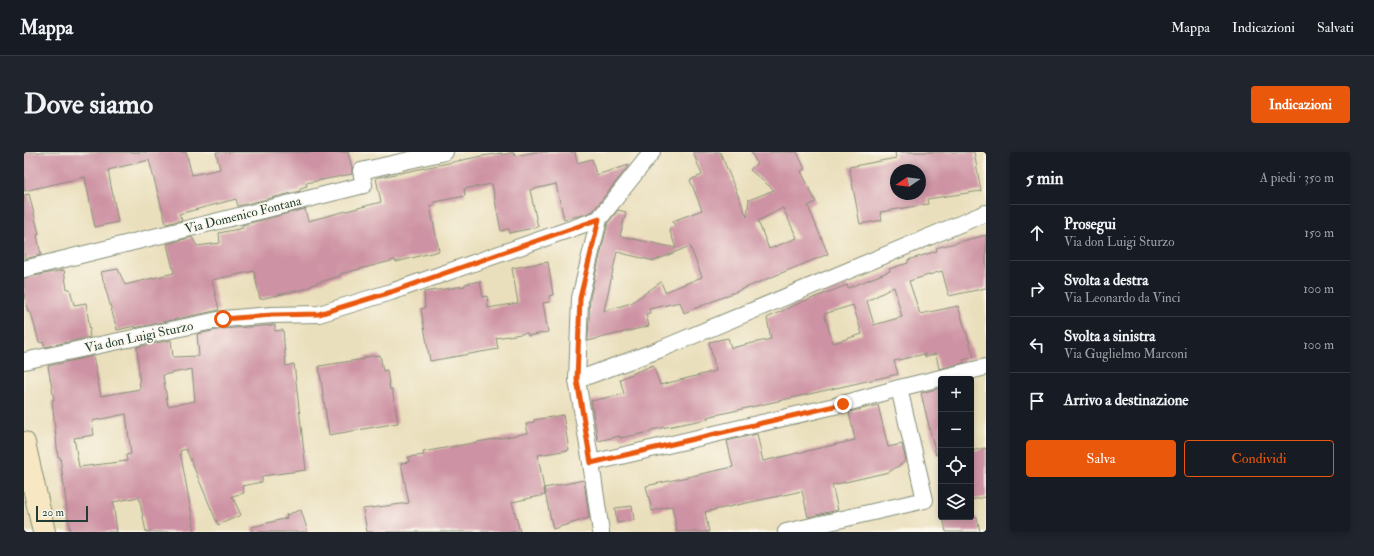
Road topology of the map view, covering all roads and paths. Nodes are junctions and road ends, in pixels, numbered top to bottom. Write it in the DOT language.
graph roads {
  1 [pos="445,152"];
  2 [pos="652,152"];
  3 [pos="986,213"];
  4 [pos="599,219"];
  5 [pos="24,269"];
  6 [pos="24,361"];
  7 [pos="986,367"];
  8 [pos="577,380"];
  9 [pos="899,388"];
  10 [pos="24,443"];
  11 [pos="591,463"];
  12 [pos="44,532"];
  13 [pos="601,532"];
  14 [pos="786,532"];
  1 -- 5 [label="street, Via Domenico Fontana"];
  2 -- 4 [label="street"];
  3 -- 8 [label="street"];
  4 -- 6 [label="street, Via don Luigi Sturzo"];
  4 -- 8 [label="street"];
  7 -- 9 [label="street"];
  8 -- 11 [label="street"];
  9 -- 11 [label="street"];
  9 -- 14 [label="street"];
  10 -- 12 [label="street"];
  11 -- 13 [label="street"];
}
